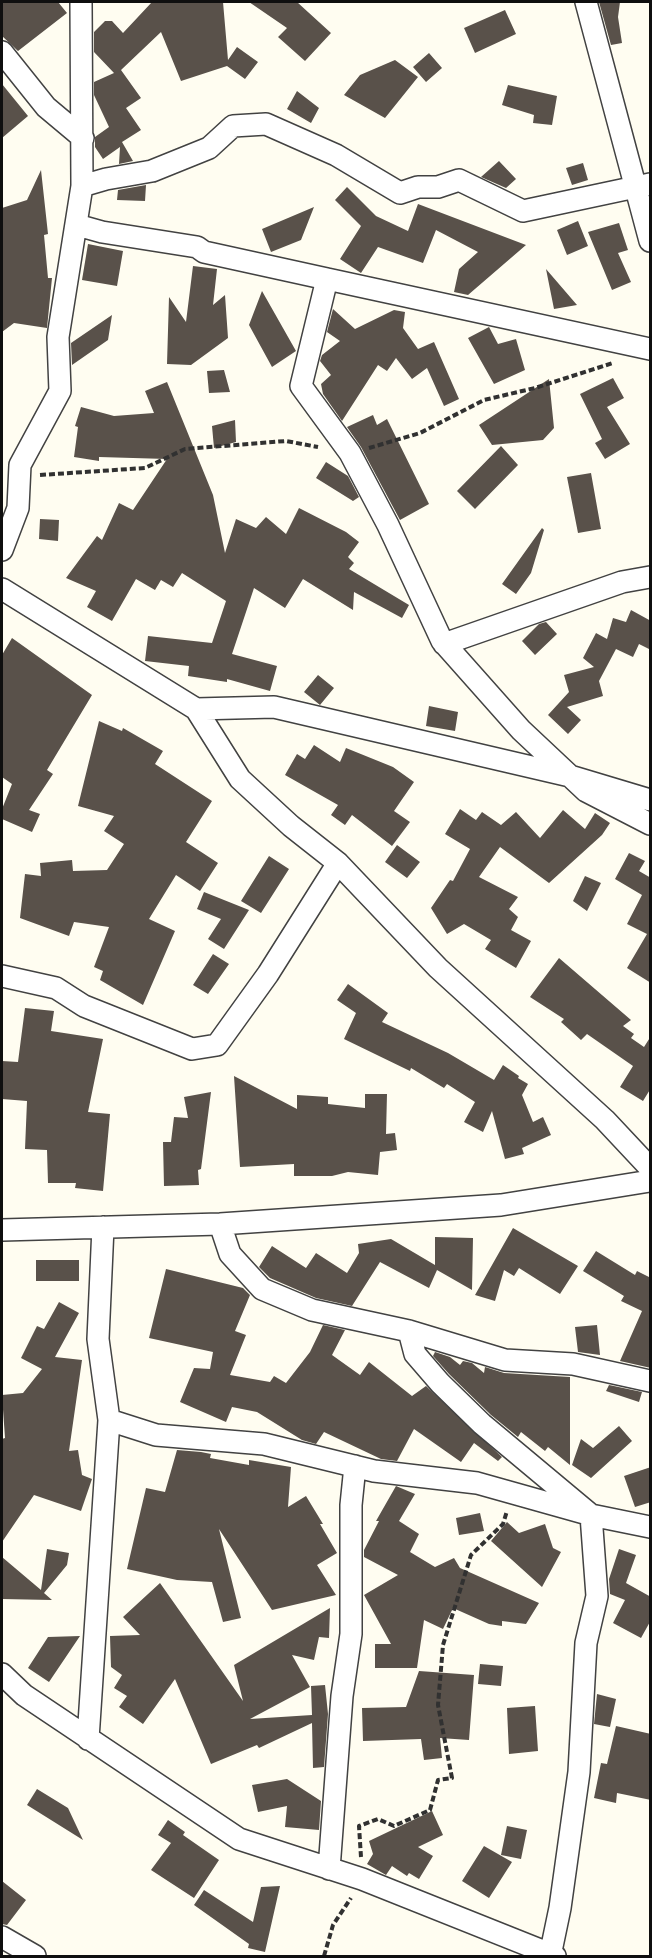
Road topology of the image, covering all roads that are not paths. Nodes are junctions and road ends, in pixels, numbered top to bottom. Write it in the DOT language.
graph roads {
  1 [pos="81,2"];
  2 [pos="586,2"];
  3 [pos="2,52"];
  4 [pos="83,138"];
  5 [pos="644,185"];
  6 [pos="82,186"];
  7 [pos="77,225"];
  8 [pos="651,241"];
  9 [pos="327,279"];
  10 [pos="651,349"];
  11 [pos="2,550"];
  12 [pos="651,577"];
  13 [pos="2,589"];
  14 [pos="444,644"];
  15 [pos="196,709"];
  16 [pos="570,776"];
  17 [pos="651,800"];
  18 [pos="651,824"];
  19 [pos="338,864"];
  20 [pos="2,976"];
  21 [pos="649,1167"];
  22 [pos="220,1224"];
  23 [pos="104,1227"];
  24 [pos="2,1230"];
  25 [pos="409,1331"];
  26 [pos="651,1381"];
  27 [pos="109,1420"];
  28 [pos="355,1466"];
  29 [pos="591,1515"];
  30 [pos="651,1527"];
  31 [pos="2,1674"];
  32 [pos="88,1739"];
  33 [pos="329,1869"];
  34 [pos="2,1938"];
  35 [pos="35,1956"];
  36 [pos="552,1956"];
  1 -- 4 [label="street"];
  2 -- 5 [label="street"];
  3 -- 4 [label="street"];
  4 -- 6 [label="street"];
  5 -- 6 [label="street"];
  5 -- 8 [label="street"];
  6 -- 7 [label="street"];
  7 -- 9 [label="street"];
  7 -- 11 [label="street"];
  9 -- 10 [label="street"];
  9 -- 14 [label="street"];
  12 -- 14 [label="street"];
  13 -- 15 [label="street"];
  14 -- 16 [label="street"];
  15 -- 16 [label="street"];
  15 -- 19 [label="street"];
  16 -- 17 [label="street"];
  16 -- 18 [label="street"];
  19 -- 20 [label="street"];
  19 -- 21 [label="street"];
  21 -- 22 [label="street"];
  22 -- 23 [label="street"];
  22 -- 25 [label="street"];
  23 -- 24 [label="street"];
  23 -- 27 [label="street"];
  25 -- 26 [label="street"];
  25 -- 29 [label="street"];
  27 -- 28 [label="street"];
  27 -- 32 [label="street"];
  28 -- 29 [label="street"];
  28 -- 33 [label="street"];
  29 -- 30 [label="street"];
  29 -- 36 [label="street"];
  31 -- 32 [label="street"];
  32 -- 33 [label="street"];
  33 -- 36 [label="street"];
  34 -- 35 [label="street"];
}
